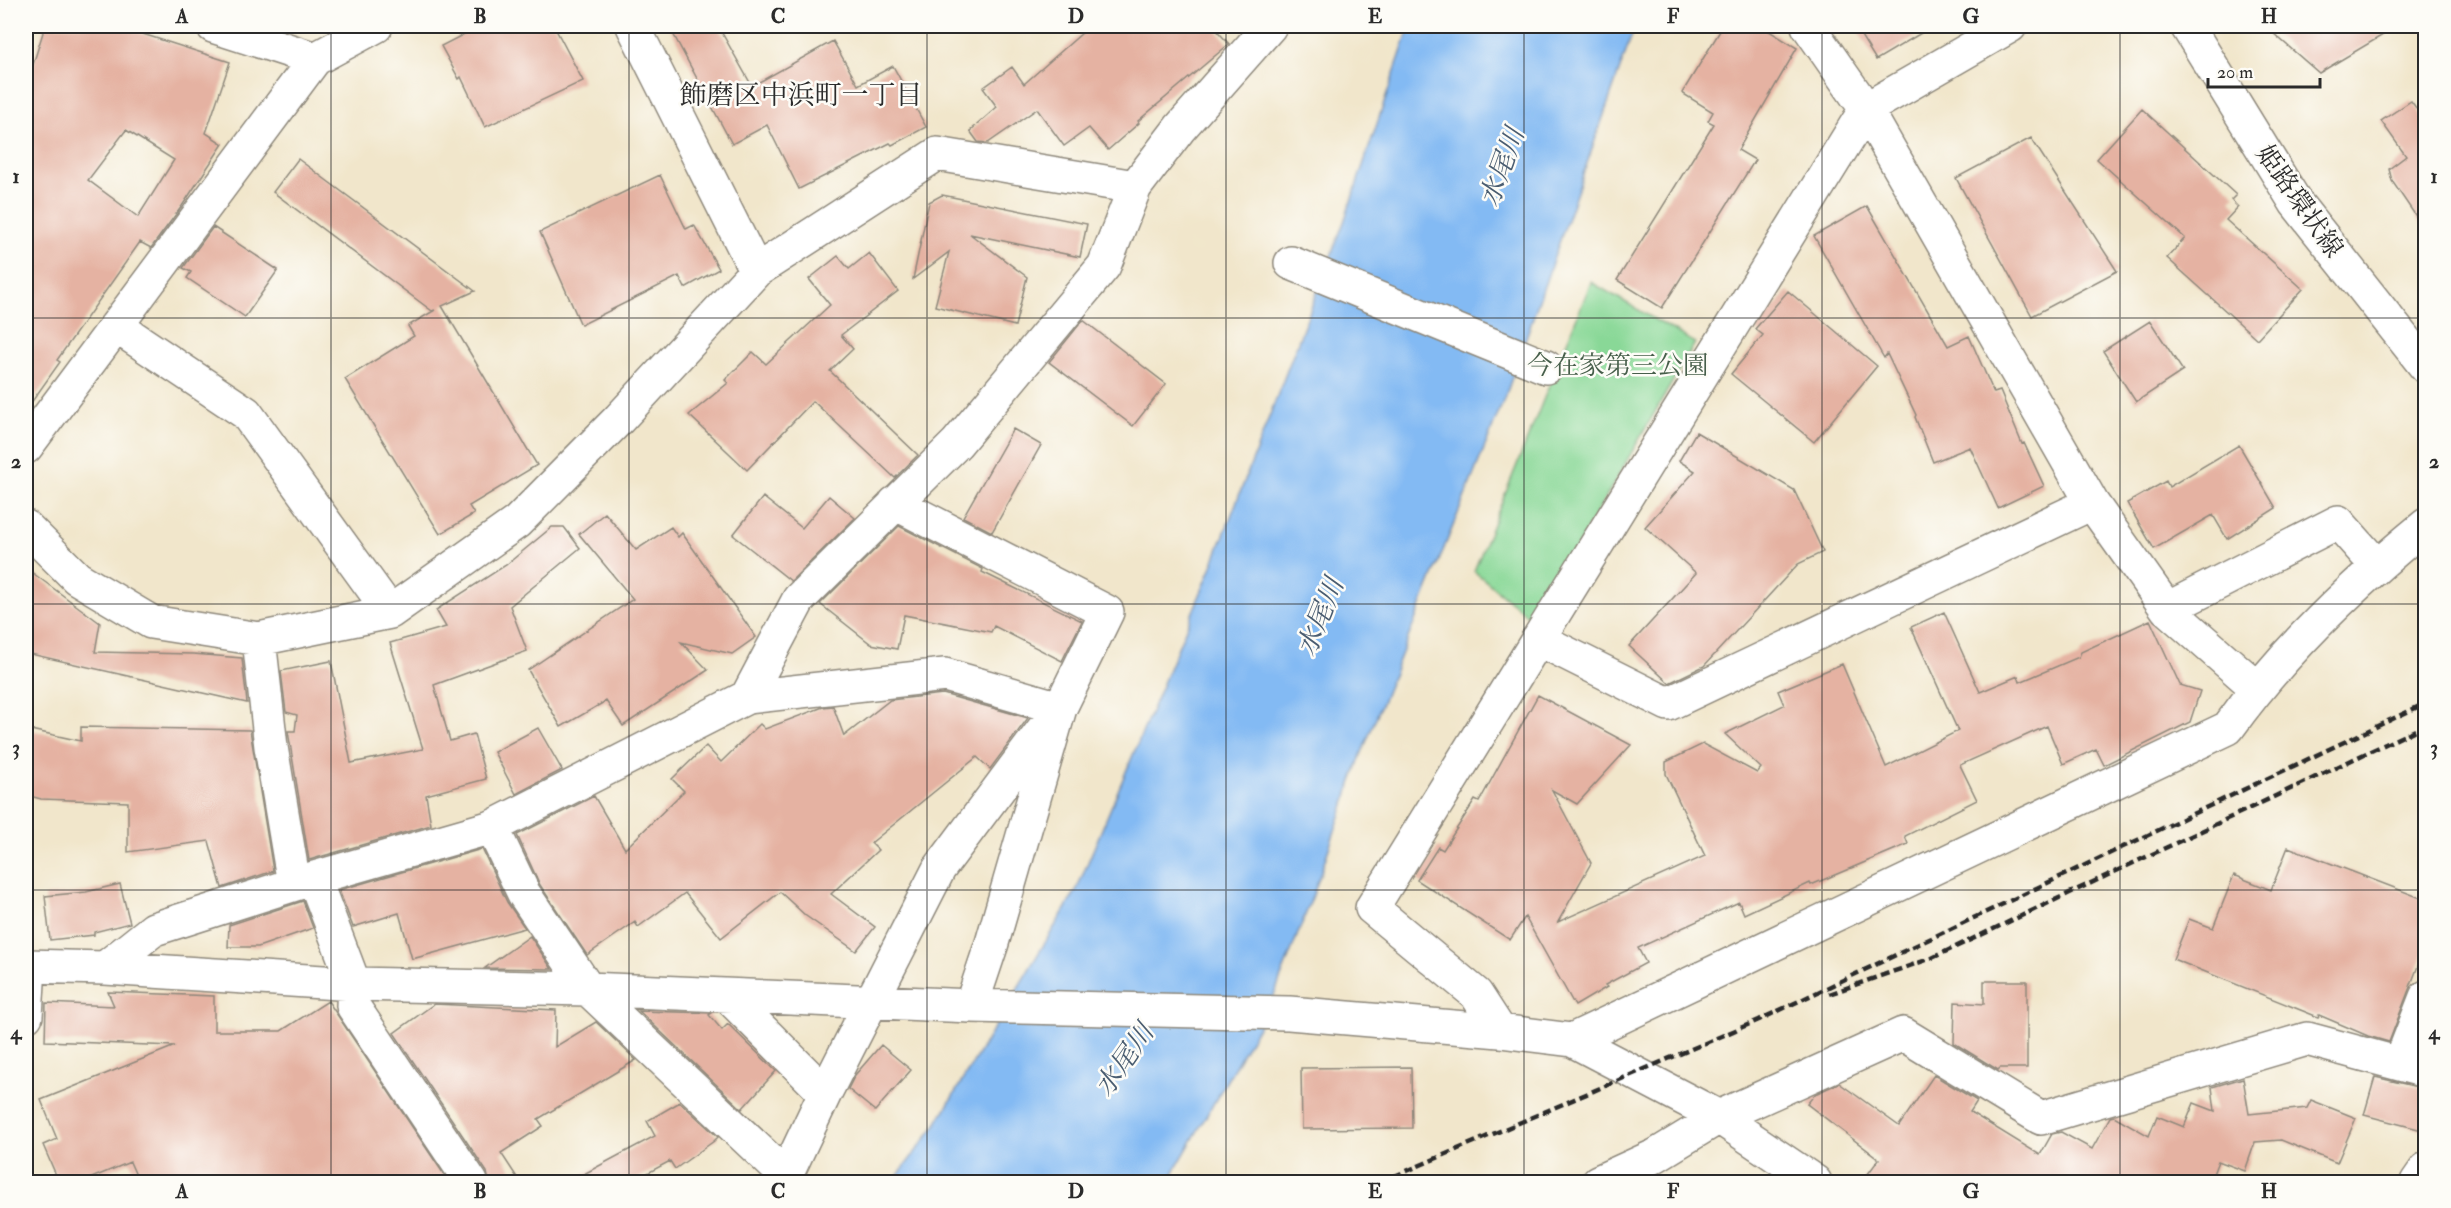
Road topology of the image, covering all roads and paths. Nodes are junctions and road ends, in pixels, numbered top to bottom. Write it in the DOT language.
graph roads {
  1 [pos="213,26"];
  2 [pos="376,26"];
  3 [pos="633,26"];
  4 [pos="1270,26"];
  5 [pos="1808,26"];
  6 [pos="2010,26"];
  7 [pos="2187,26"];
  8 [pos="315,59"];
  9 [pos="1866,109"];
  10 [pos="1135,187"];
  11 [pos="1291,263"];
  12 [pos="756,271"];
  13 [pos="116,326"];
  14 [pos="1546,367"];
  15 [pos="2426,367"];
  16 [pos="26,447"];
  17 [pos="895,502"];
  18 [pos="2092,502"];
  19 [pos="2426,525"];
  20 [pos="26,527"];
  21 [pos="2377,566"];
  22 [pos="2167,609"];
  23 [pos="390,612"];
  24 [pos="259,639"];
  25 [pos="1538,639"];
  26 [pos="2257,688"];
  27 [pos="747,697"];
  28 [pos="1060,708"];
  29 [pos="492,827"];
  30 [pos="304,881"];
  31 [pos="27,966"];
  32 [pos="105,968"];
  33 [pos="354,984"];
  34 [pos="588,989"];
  35 [pos="728,996"];
  36 [pos="2426,997"];
  37 [pos="872,1001"];
  38 [pos="971,1006"];
  39 [pos="26,1016"];
  40 [pos="1500,1031"];
  41 [pos="1572,1040"];
  42 [pos="2413,1068"];
  43 [pos="825,1093"];
  44 [pos="1719,1117"];
  45 [pos="2426,1169"];
  46 [pos="785,1179"];
  47 [pos="1608,1180"];
  48 [pos="471,1182"];
  49 [pos="1815,1182"];
  50 [pos="2417,1182"];
  1 -- 8 [label="street"];
  2 -- 8 [label="street"];
  3 -- 12 [label="street"];
  4 -- 10 [label="street"];
  5 -- 9 [label="street"];
  6 -- 9 [label="street"];
  7 -- 15 [label="street, 姫路環状線"];
  8 -- 13 [label="street"];
  9 -- 18 [label="street"];
  9 -- 25 [label="street"];
  10 -- 12 [label="street"];
  10 -- 17 [label="street"];
  11 -- 14 [label="street"];
  12 -- 23 [label="street"];
  13 -- 16 [label="street"];
  13 -- 23 [label="street"];
  17 -- 27 [label="street"];
  17 -- 28 [label="street"];
  18 -- 22 [label="street"];
  18 -- 25 [label="street"];
  19 -- 21 [label="street"];
  20 -- 24 [label="street"];
  21 -- 22 [label="street"];
  21 -- 26 [label="street"];
  22 -- 26 [label="street"];
  23 -- 24 [label="street"];
  24 -- 30 [label="street"];
  25 -- 40 [label="street"];
  26 -- 41 [label="street"];
  27 -- 28 [label="street"];
  27 -- 29 [label="street"];
  28 -- 37 [label="street"];
  28 -- 38 [label="street"];
  29 -- 30 [label="street"];
  29 -- 34 [label="street"];
  30 -- 32 [label="street"];
  30 -- 33 [label="street"];
  31 -- 32 [label="street"];
  31 -- 39 [label="street"];
  32 -- 33 [label="street"];
  33 -- 34 [label="street"];
  33 -- 48 [label="street"];
  34 -- 35 [label="street"];
  34 -- 46 [label="street"];
  35 -- 37 [label="street"];
  35 -- 43 [label="street"];
  36 -- 42 [label="street"];
  37 -- 38 [label="street"];
  37 -- 43 [label="street"];
  38 -- 40 [label="street"];
  40 -- 41 [label="street"];
  41 -- 44 [label="street"];
  42 -- 44 [label="street"];
  43 -- 46 [label="street"];
  44 -- 47 [label="street"];
  44 -- 49 [label="street"];
  45 -- 50 [label="street"];
}
